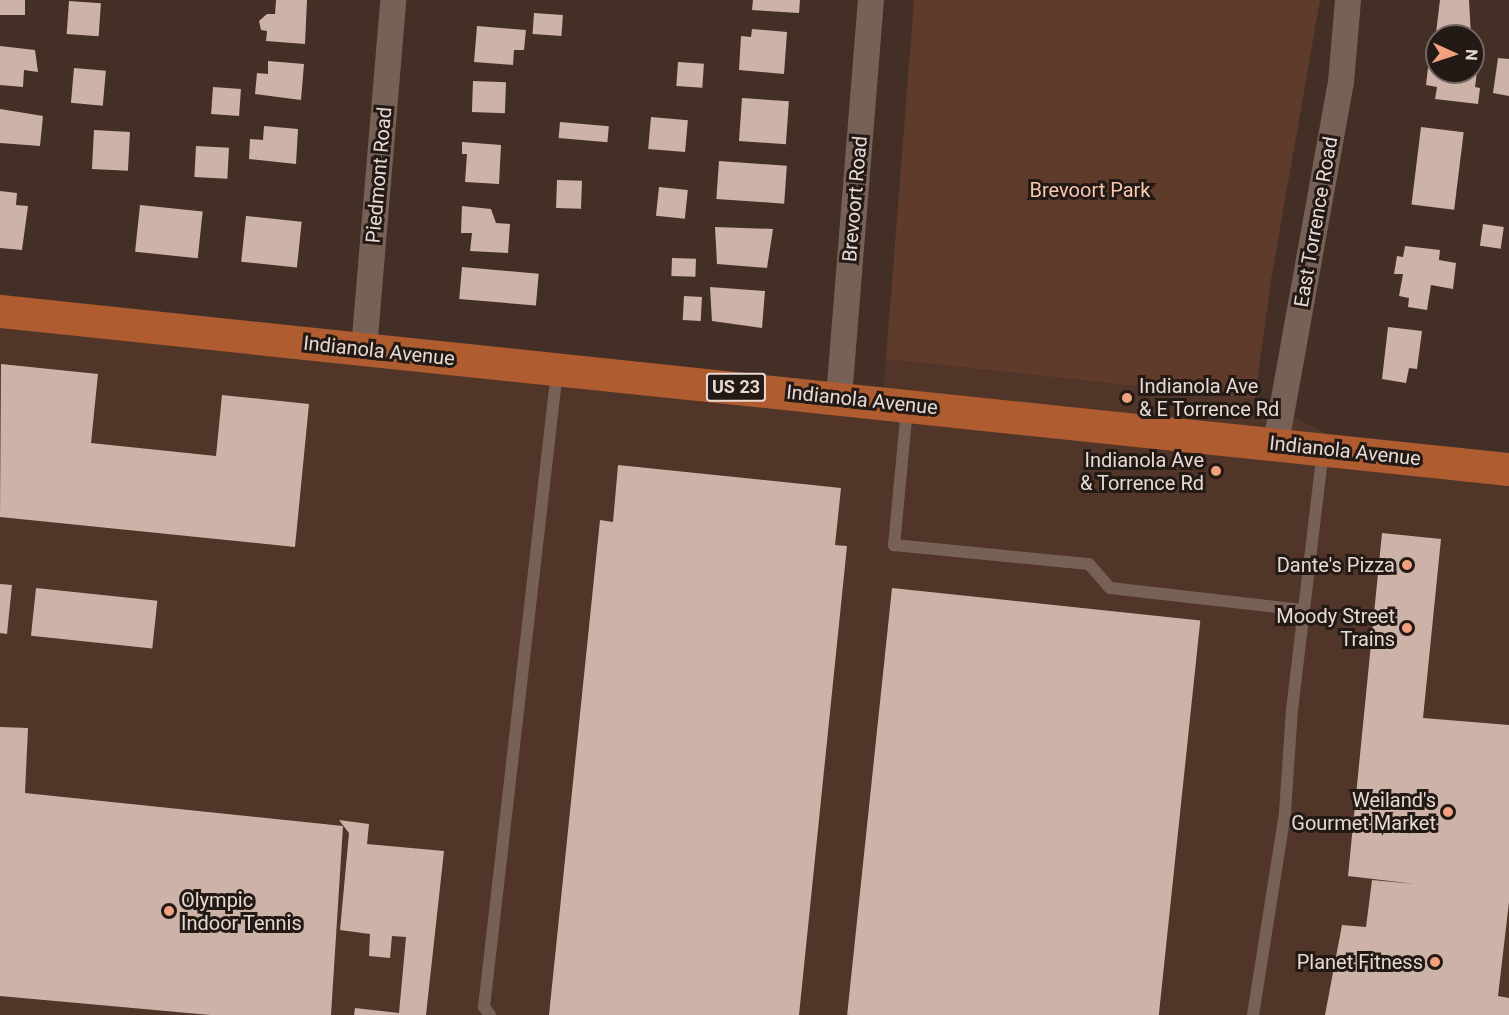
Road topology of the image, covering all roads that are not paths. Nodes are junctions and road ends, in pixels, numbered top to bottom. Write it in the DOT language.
graph roads {
  1 [pos="393,0"];
  2 [pos="871,0"];
  3 [pos="1348,0"];
  4 [pos="0,311"];
  5 [pos="363,349"];
  6 [pos="558,369"];
  7 [pos="839,397"];
  8 [pos="908,404"];
  9 [pos="1276,443"];
  10 [pos="1323,448"];
  11 [pos="1509,469"];
  12 [pos="1304,610"];
  13 [pos="490,1015"];
  14 [pos="1254,1015"];
  1 -- 5 [label="street, Piedmont Road"];
  2 -- 7 [label="street, Brevoort Road"];
  3 -- 9 [label="street, East Torrence Road"];
  4 -- 5 [label="main road, Indianola Avenue / US 23"];
  5 -- 6 [label="main road, Indianola Avenue / US 23"];
  6 -- 7 [label="main road, Indianola Avenue / US 23"];
  6 -- 13 [label="lane"];
  7 -- 8 [label="main road, Indianola Avenue / US 23"];
  8 -- 9 [label="main road, Indianola Avenue / US 23"];
  8 -- 12 [label="lane"];
  9 -- 10 [label="main road, Indianola Avenue / US 23"];
  10 -- 11 [label="main road, Indianola Avenue / US 23"];
  10 -- 12 [label="lane"];
  12 -- 14 [label="lane"];
}
